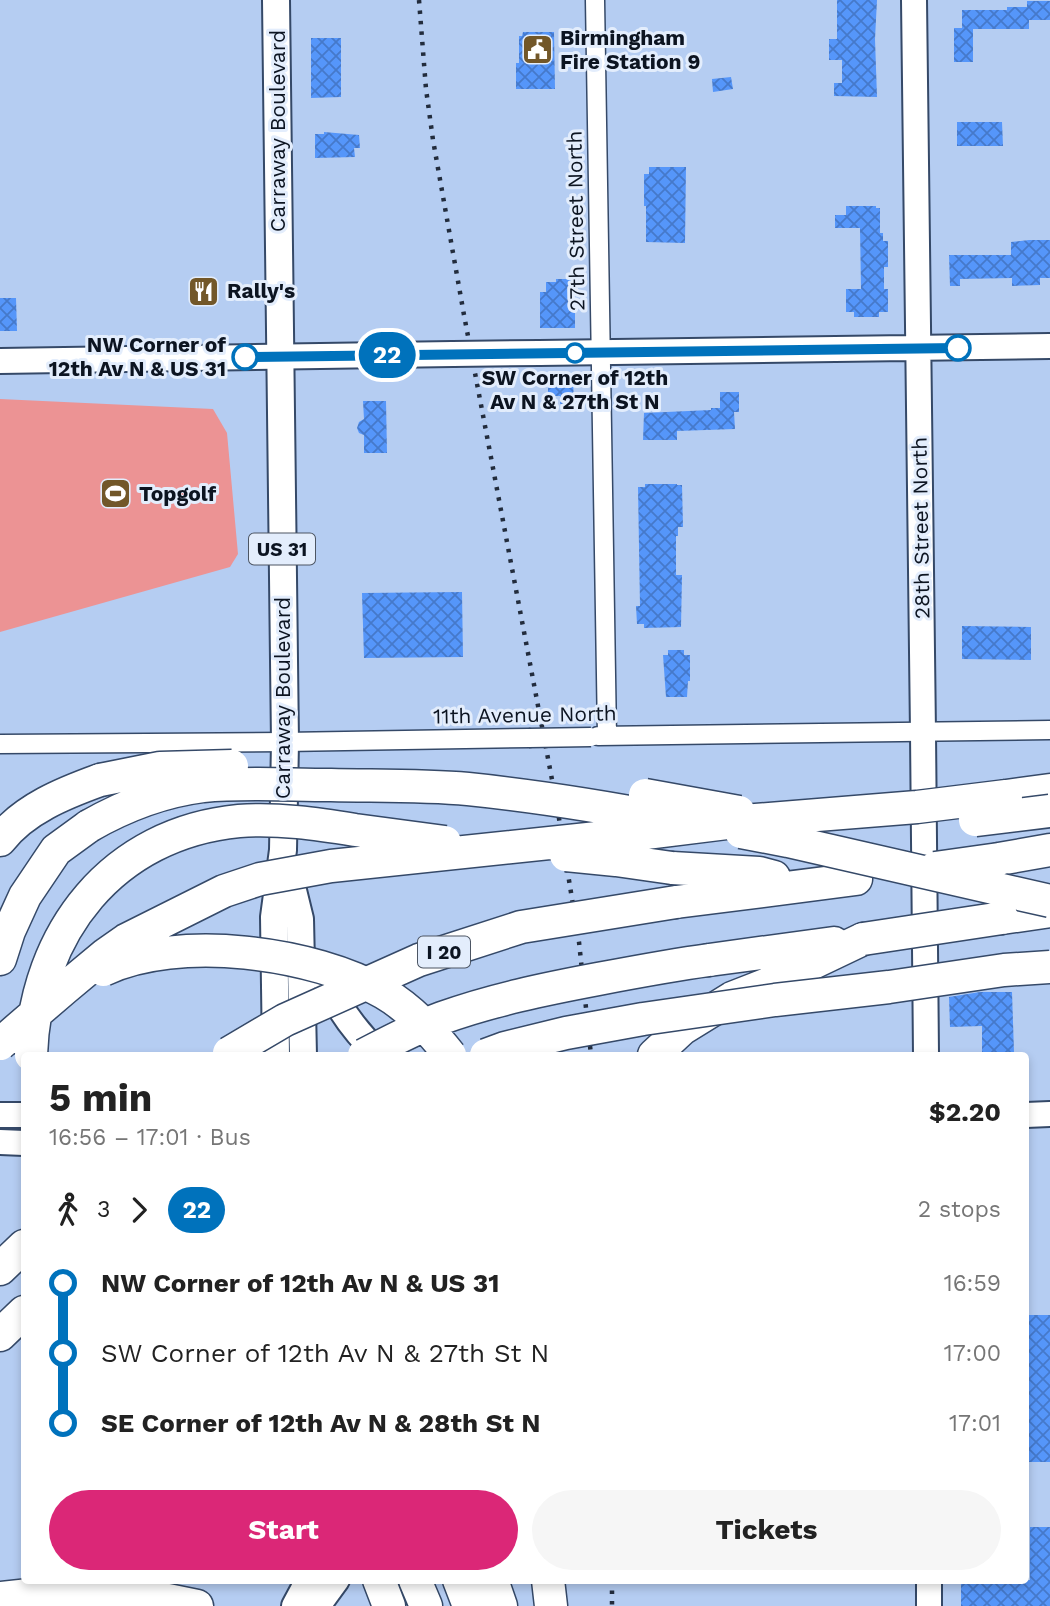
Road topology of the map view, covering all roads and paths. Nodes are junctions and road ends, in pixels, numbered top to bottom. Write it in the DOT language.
graph roads {
  1 [pos="276,0"];
  2 [pos="595,0"];
  3 [pos="914,0"];
  4 [pos="1050,346"];
  5 [pos="918,348"];
  6 [pos="601,352"];
  7 [pos="280,357"];
  8 [pos="0,361"];
  9 [pos="1050,730"];
  10 [pos="923,733"];
  11 [pos="599,736"];
  12 [pos="285,742"];
  13 [pos="0,744"];
  14 [pos="1050,790"];
  15 [pos="1050,811"];
  16 [pos="0,840"];
  17 [pos="283,850"];
  18 [pos="1050,850"];
  19 [pos="810,885"];
  20 [pos="1050,901"];
  21 [pos="1050,911"];
  22 [pos="300,919"];
  23 [pos="863,939"];
  24 [pos="0,959"];
  25 [pos="1050,967"];
  26 [pos="64,989"];
  27 [pos="0,1044"];
  28 [pos="31,1052"];
  29 [pos="232,1052"];
  30 [pos="275,1052"];
  31 [pos="303,1052"];
  32 [pos="370,1052"];
  33 [pos="377,1052"];
  34 [pos="448,1052"];
  35 [pos="494,1052"];
  36 [pos="657,1052"];
  37 [pos="926,1052"];
  38 [pos="1050,1114"];
  39 [pos="0,1115"];
  40 [pos="21,1115"];
  41 [pos="1029,1115"];
  42 [pos="0,1142"];
  43 [pos="21,1143"];
  44 [pos="21,1249"];
  45 [pos="0,1269"];
  46 [pos="21,1315"];
  47 [pos="0,1335"];
  48 [pos="21,1335"];
  49 [pos="0,1349"];
  50 [pos="306,1584"];
  51 [pos="334,1584"];
  52 [pos="381,1584"];
  53 [pos="417,1584"];
  54 [pos="493,1584"];
  55 [pos="548,1584"];
  56 [pos="567,1584"];
  57 [pos="929,1584"];
  58 [pos="0,1598"];
  59 [pos="197,1606"];
  60 [pos="294,1606"];
  61 [pos="318,1606"];
  62 [pos="389,1606"];
  63 [pos="426,1606"];
  64 [pos="501,1606"];
  65 [pos="551,1606"];
  66 [pos="567,1606"];
  67 [pos="929,1606"];
  1 -- 7 [label="main road, Carraway Boulevard / US 31"];
  2 -- 6 [label="street, 27th Street North"];
  3 -- 5 [label="street, 28th Street North"];
  4 -- 5 [label="street"];
  5 -- 6 [label="street"];
  5 -- 10 [label="street, 28th Street North"];
  6 -- 7 [label="street, bridge"];
  6 -- 11 [label="street, 27th Street North"];
  7 -- 8 [label="street"];
  7 -- 12 [label="main road, Carraway Boulevard / US 31"];
  9 -- 10 [label="street, 11th Avenue North"];
  10 -- 11 [label="street, 11th Avenue North"];
  10 -- 37 [label="street, 28th Street North"];
  11 -- 12 [label="street, 11th Avenue North, bridge"];
  12 -- 13 [label="street, 11th Avenue North"];
  12 -- 17 [label="main road, Carraway Boulevard / US 31"];
  14 -- 26 [label="highway, bridge"];
  15 -- 16 [label="highway, bridge"];
  17 -- 22 [label="main road, Carraway Boulevard / US 31"];
  17 -- 30 [label="main road, Carraway Boulevard / US 31"];
  18 -- 19 [label="highway, I 20, bridge"];
  19 -- 28 [label="highway, bridge"];
  19 -- 29 [label="highway, I 20, bridge"];
  20 -- 24 [label="highway, bridge"];
  21 -- 23 [label="highway, bridge"];
  22 -- 31 [label="main road, Carraway Boulevard / US 31"];
  22 -- 33 [label="main road"];
  23 -- 32 [label="highway, bridge"];
  23 -- 36 [label="highway, bridge"];
  25 -- 35 [label="highway, bridge"];
  26 -- 27 [label="highway, bridge"];
  26 -- 34 [label="highway, bridge"];
  38 -- 41 [label="street"];
  39 -- 40 [label="street"];
  42 -- 43 [label="street"];
  44 -- 45 [label="highway"];
  46 -- 47 [label="highway"];
  48 -- 49 [label="highway"];
  50 -- 60 [label="street"];
  51 -- 61 [label="street"];
  52 -- 62 [label="highway"];
  53 -- 63 [label="highway"];
  54 -- 64 [label="highway"];
  55 -- 65 [label="highway"];
  56 -- 66 [label="highway"];
  57 -- 67 [label="street"];
  58 -- 59 [label="highway"];
}
